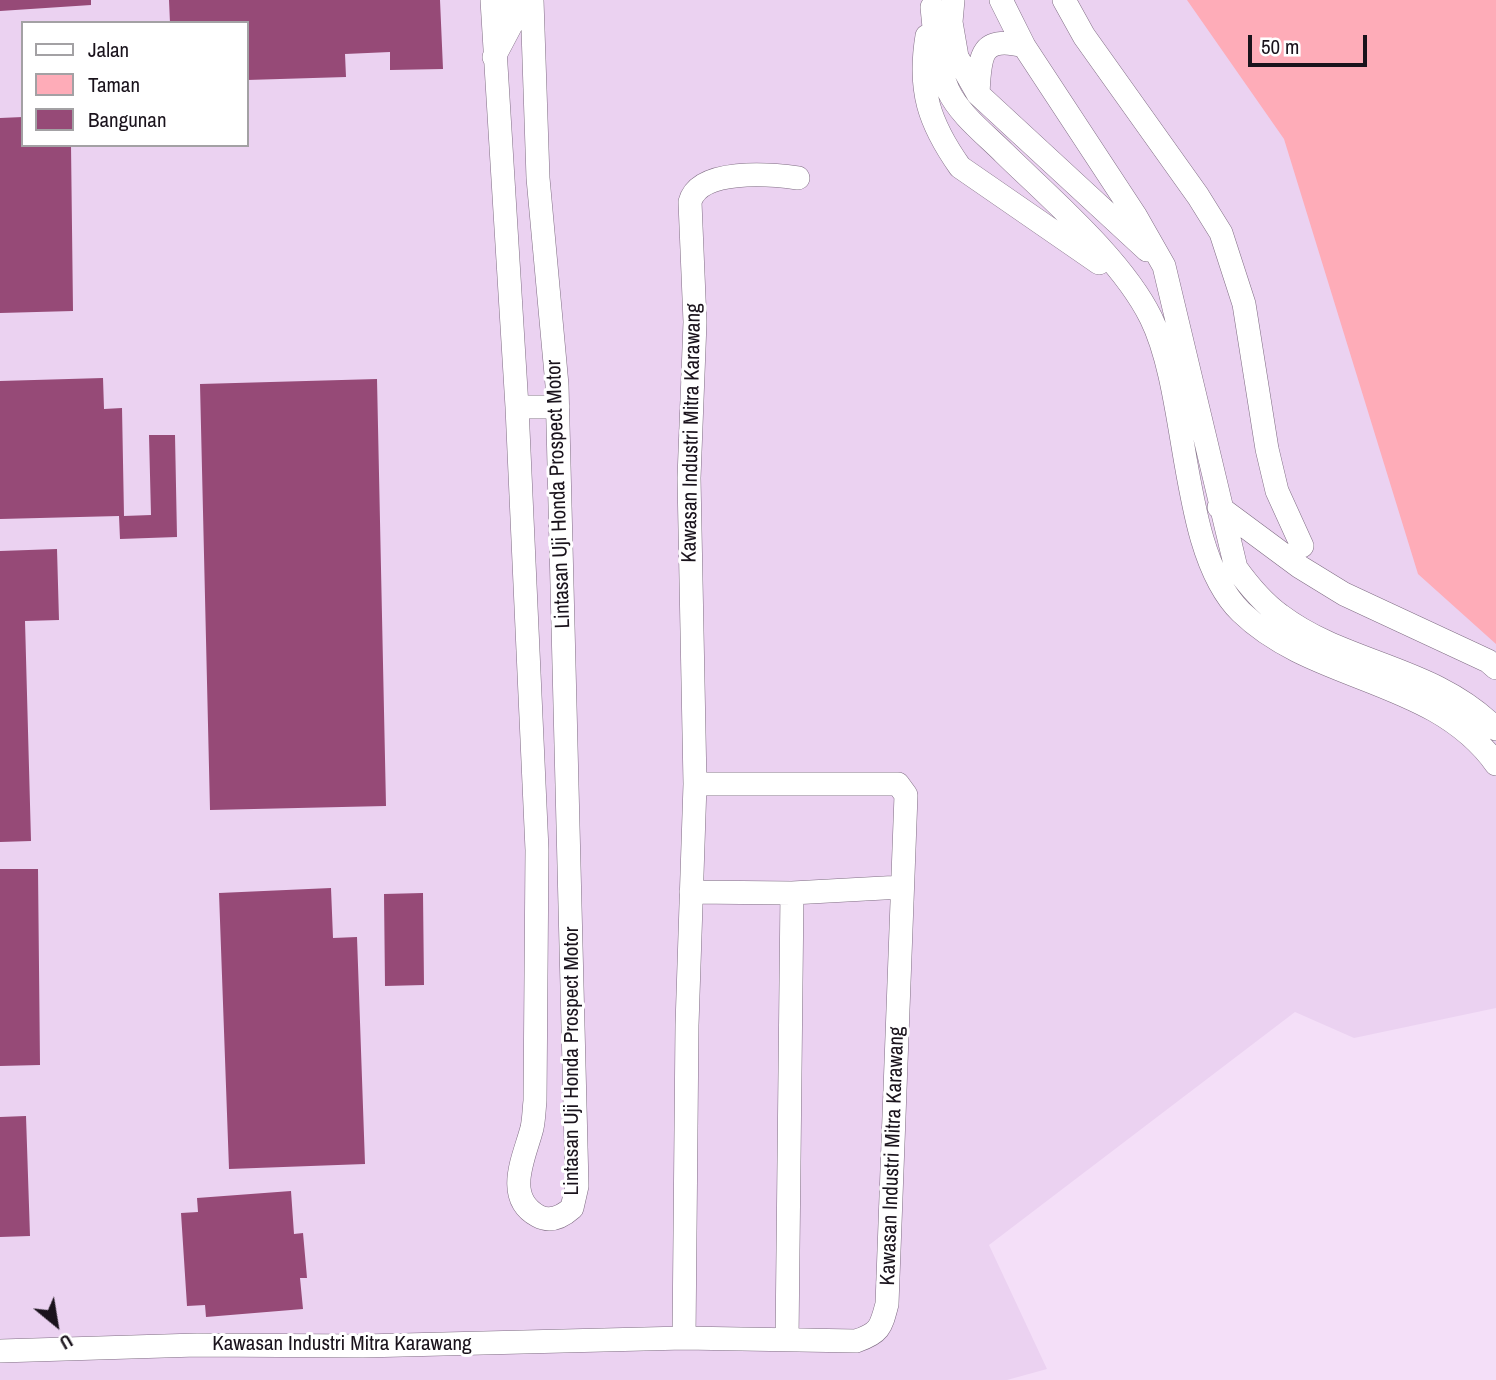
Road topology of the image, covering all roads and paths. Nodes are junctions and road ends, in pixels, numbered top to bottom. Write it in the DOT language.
graph roads {
  1 [pos="492,0"];
  2 [pos="511,0"];
  3 [pos="532,0"];
  4 [pos="1001,0"];
  5 [pos="1064,0"];
  6 [pos="939,3"];
  7 [pos="1024,46"];
  8 [pos="494,57"];
  9 [pos="978,94"];
  10 [pos="1002,151"];
  11 [pos="799,178"];
  12 [pos="984,184"];
  13 [pos="1164,266"];
  14 [pos="1133,287"];
  15 [pos="517,407"];
  16 [pos="558,407"];
  17 [pos="1219,508"];
  18 [pos="1302,546"];
  19 [pos="1226,572"];
  20 [pos="1496,668"];
  21 [pos="1496,729"];
  22 [pos="1496,764"];
  23 [pos="695,783"];
  24 [pos="902,887"];
  25 [pos="691,892"];
  26 [pos="792,892"];
  27 [pos="684,1338"];
  28 [pos="787,1340"];
  29 [pos="0,1351"];
  1 -- 8 [label="street, Lintasan Uji Honda Prospect Motor"];
  2 -- 8 [label="street"];
  3 -- 16 [label="street, Lintasan Uji Honda Prospect Motor"];
  4 -- 7 [label="street"];
  5 -- 18 [label="street"];
  6 -- 9 [label="street"];
  6 -- 10 [label="street"];
  6 -- 12 [label="street"];
  7 -- 9 [label="street"];
  7 -- 13 [label="street"];
  8 -- 15 [label="street, Lintasan Uji Honda Prospect Motor"];
  9 -- 13 [label="street"];
  10 -- 12 [label="street"];
  10 -- 14 [label="street"];
  11 -- 23 [label="street, Kawasan Industri Mitra Karawang"];
  12 -- 14 [label="street"];
  13 -- 17 [label="street"];
  14 -- 19 [label="street"];
  15 -- 16 [label="street"];
  15 -- 16 [label="street, Lintasan Uji Honda Prospect Motor"];
  17 -- 19 [label="street"];
  17 -- 20 [label="street"];
  19 -- 21 [label="street"];
  19 -- 22 [label="street"];
  23 -- 24 [label="street, Kawasan Industri Mitra Karawang"];
  23 -- 25 [label="street, Kawasan Industri Mitra Karawang"];
  24 -- 26 [label="street"];
  24 -- 28 [label="street, Kawasan Industri Mitra Karawang"];
  25 -- 26 [label="street"];
  25 -- 27 [label="street, Kawasan Industri Mitra Karawang"];
  26 -- 28 [label="street"];
  27 -- 28 [label="street, Kawasan Industri Mitra Karawang"];
  27 -- 29 [label="street, Kawasan Industri Mitra Karawang"];
}
